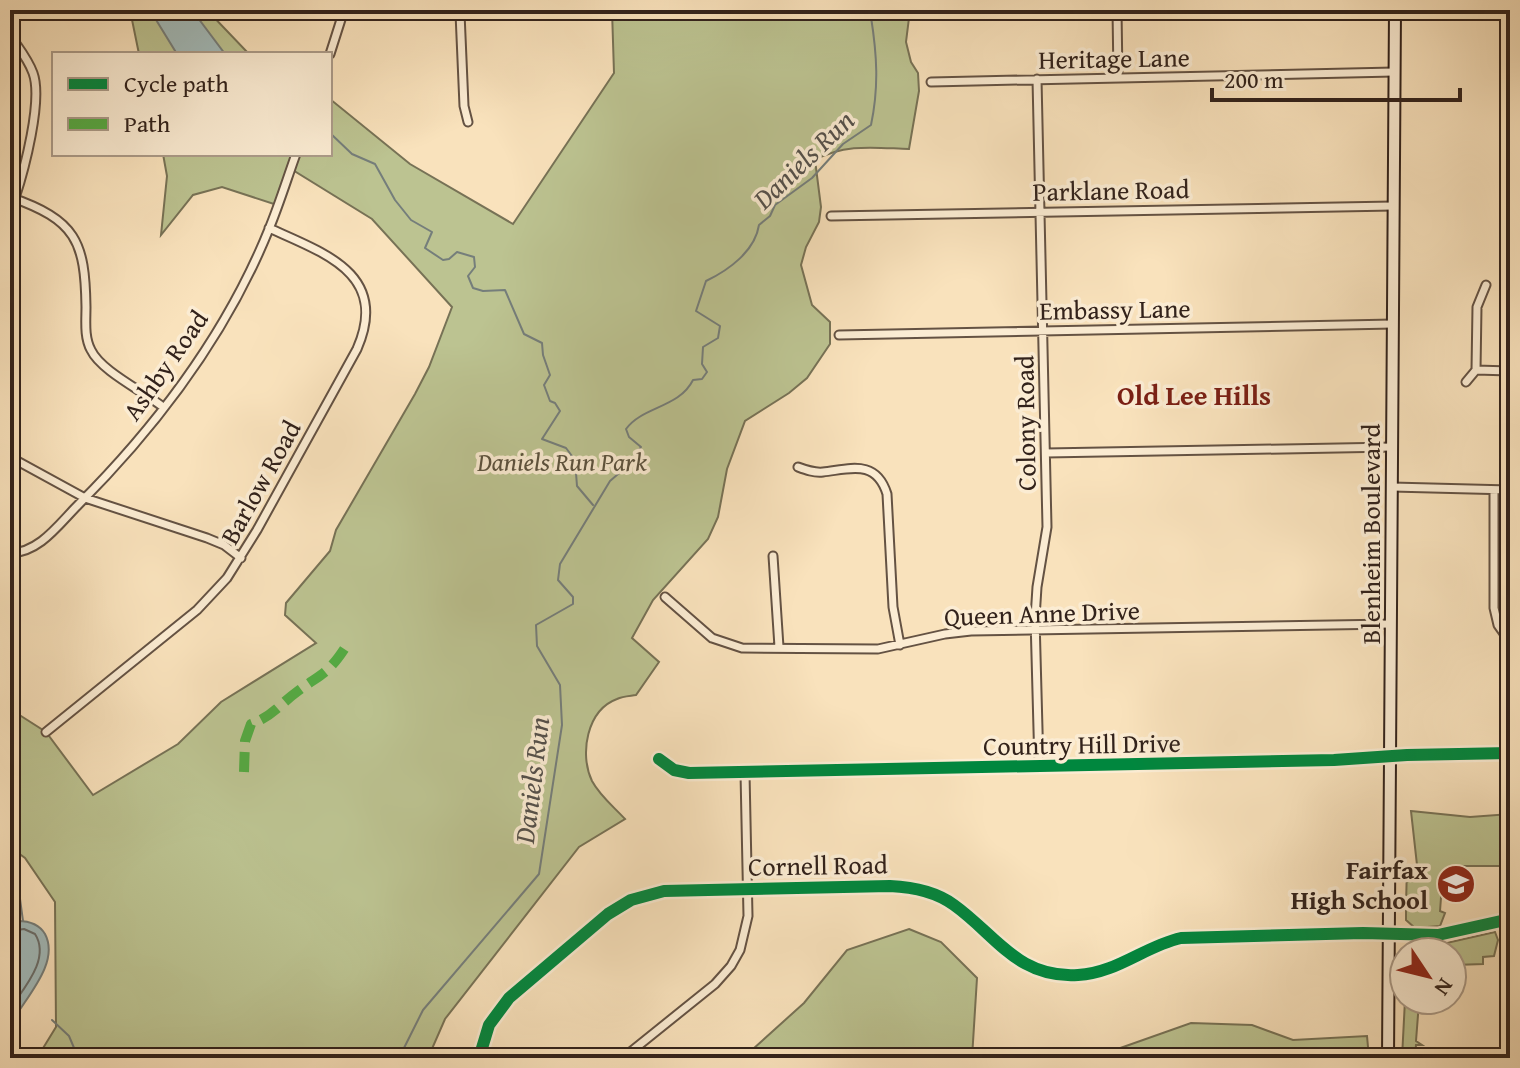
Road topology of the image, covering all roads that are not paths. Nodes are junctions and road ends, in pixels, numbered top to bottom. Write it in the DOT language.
graph roads {
  1 [pos="344,10"];
  2 [pos="451,10"];
  3 [pos="1117,10"];
  4 [pos="1395,10"];
  5 [pos="464,12"];
  6 [pos="10,35"];
  7 [pos="331,52"];
  8 [pos="1394,72"];
  9 [pos="1118,77"];
  10 [pos="1037,79"];
  11 [pos="931,82"];
  12 [pos="468,122"];
  13 [pos="295,156"];
  14 [pos="12,198"];
  15 [pos="1393,206"];
  16 [pos="1041,212"];
  17 [pos="831,216"];
  18 [pos="269,228"];
  19 [pos="1486,285"];
  20 [pos="1393,324"];
  21 [pos="1043,330"];
  22 [pos="839,335"];
  23 [pos="1476,370"];
  24 [pos="1510,371"];
  25 [pos="1466,382"];
  26 [pos="163,407"];
  27 [pos="1393,447"];
  28 [pos="1046,453"];
  29 [pos="10,457"];
  30 [pos="798,467"];
  31 [pos="1392,487"];
  32 [pos="1494,490"];
  33 [pos="1510,490"];
  34 [pos="85,498"];
  35 [pos="10,553"];
  36 [pos="773,556"];
  37 [pos="241,558"];
  38 [pos="665,597"];
  39 [pos="1391,624"];
  40 [pos="1036,630"];
  41 [pos="1510,642"];
  42 [pos="900,645"];
  43 [pos="779,647"];
  44 [pos="46,732"];
  45 [pos="1510,753"];
  46 [pos="1390,757"];
  47 [pos="659,759"];
  48 [pos="1039,766"];
  49 [pos="745,773"];
  50 [pos="748,888"];
  51 [pos="1510,919"];
  52 [pos="1389,934"];
  53 [pos="479,1058"];
  54 [pos="623,1058"];
  55 [pos="1388,1058"];
  1 -- 7 [label="street"];
  2 -- 5 [label="street"];
  3 -- 9 [label="street"];
  4 -- 8 [label="main road, Blenheim Boulevard"];
  5 -- 12 [label="street"];
  6 -- 14 [label="street"];
  8 -- 9 [label="street, Heritage Lane"];
  8 -- 15 [label="main road, Blenheim Boulevard"];
  9 -- 10 [label="street, Heritage Lane"];
  10 -- 11 [label="street, Heritage Lane"];
  10 -- 16 [label="street, Colony Road"];
  13 -- 18 [label="street, Ashby Road"];
  14 -- 26 [label="street"];
  15 -- 16 [label="street, Parklane Road"];
  15 -- 20 [label="main road, Blenheim Boulevard"];
  16 -- 17 [label="street, Parklane Road"];
  16 -- 21 [label="street, Colony Road"];
  18 -- 26 [label="street, Ashby Road"];
  18 -- 37 [label="street, Barlow Road"];
  19 -- 23 [label="street"];
  20 -- 21 [label="street, Embassy Lane"];
  20 -- 27 [label="main road, Blenheim Boulevard"];
  21 -- 22 [label="street, Embassy Lane"];
  21 -- 28 [label="street, Colony Road"];
  23 -- 24 [label="street"];
  23 -- 25 [label="street"];
  26 -- 34 [label="street, Ashby Road"];
  27 -- 28 [label="street"];
  27 -- 31 [label="main road, Blenheim Boulevard"];
  28 -- 40 [label="street, Colony Road"];
  29 -- 34 [label="street"];
  30 -- 42 [label="street"];
  31 -- 32 [label="street"];
  31 -- 39 [label="main road, Blenheim Boulevard"];
  32 -- 33 [label="street"];
  32 -- 41 [label="street"];
  34 -- 35 [label="street, Ashby Road"];
  34 -- 37 [label="street"];
  36 -- 43 [label="street"];
  37 -- 44 [label="street, Barlow Road"];
  38 -- 43 [label="street, Queen Anne Drive"];
  39 -- 40 [label="street, Queen Anne Drive"];
  39 -- 46 [label="main road, Blenheim Boulevard"];
  40 -- 42 [label="street, Queen Anne Drive"];
  40 -- 48 [label="street, Colony Road"];
  42 -- 43 [label="street, Queen Anne Drive"];
  45 -- 46 [label="street, Country Hill Drive"];
  46 -- 48 [label="street, Country Hill Drive"];
  46 -- 52 [label="main road, Blenheim Boulevard"];
  47 -- 49 [label="street, Country Hill Drive"];
  48 -- 49 [label="street, Country Hill Drive"];
  49 -- 50 [label="street"];
  50 -- 52 [label="street, Cornell Road"];
  50 -- 53 [label="street, Cornell Road"];
  50 -- 54 [label="street"];
  51 -- 52 [label="street, Cornell Road"];
  52 -- 55 [label="main road, Blenheim Boulevard"];
}
